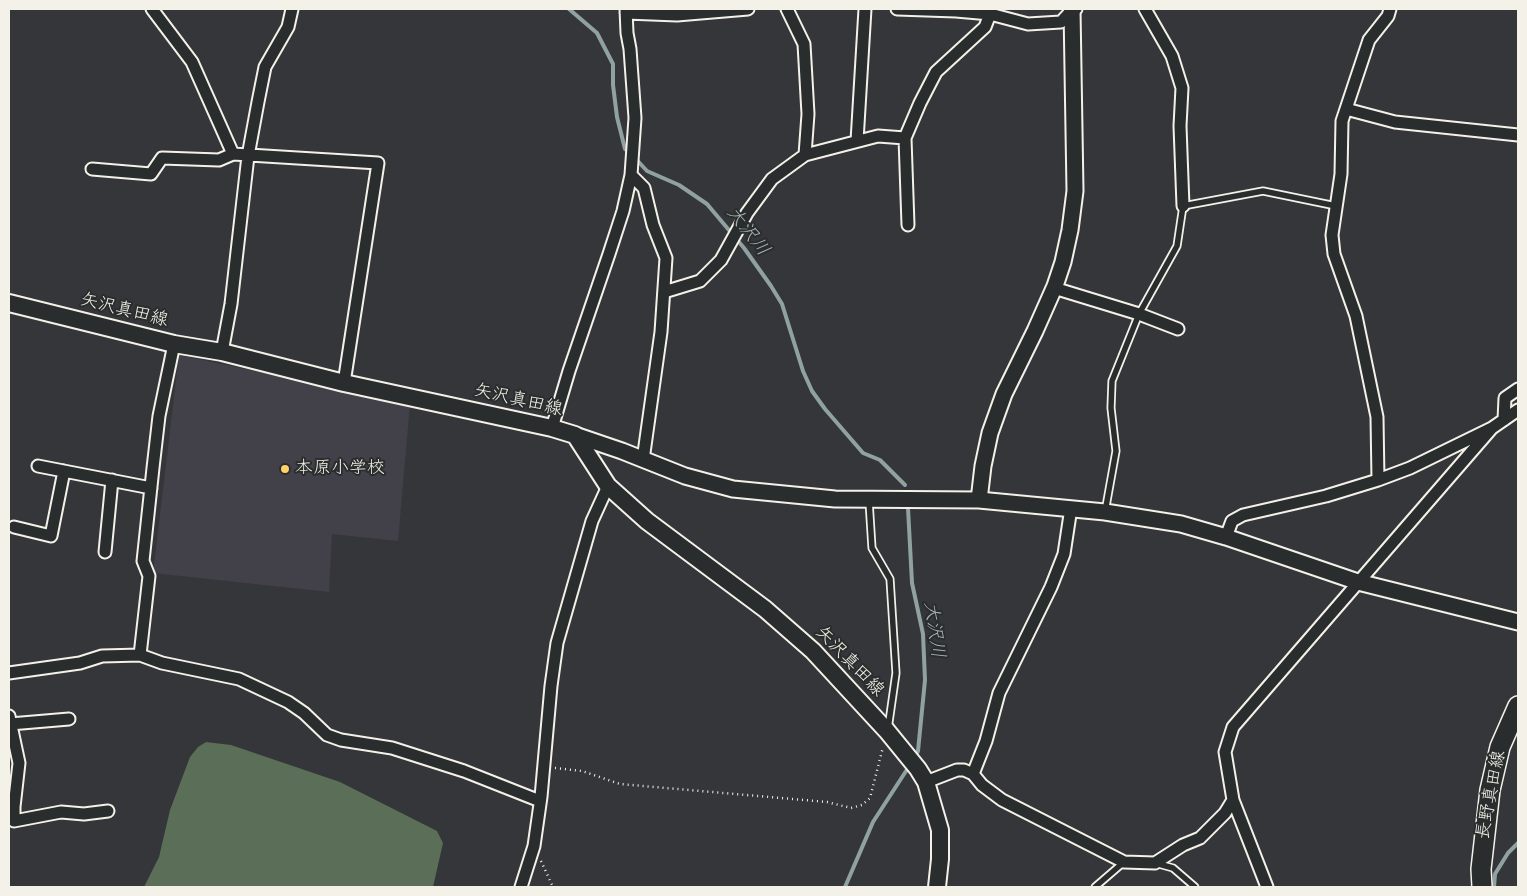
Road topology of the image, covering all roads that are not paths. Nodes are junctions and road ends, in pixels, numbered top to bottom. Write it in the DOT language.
graph roads {
  1 [pos="152,9"];
  2 [pos="292,9"];
  3 [pos="748,9"];
  4 [pos="787,9"];
  5 [pos="864,9"];
  6 [pos="897,9"];
  7 [pos="1074,9"];
  8 [pos="1145,9"];
  9 [pos="1390,9"];
  10 [pos="956,10"];
  11 [pos="626,11"];
  12 [pos="996,13"];
  13 [pos="1346,110"];
  14 [pos="1518,135"];
  15 [pos="905,138"];
  16 [pos="857,141"];
  17 [pos="233,154"];
  18 [pos="805,155"];
  19 [pos="248,156"];
  20 [pos="92,169"];
  21 [pos="632,175"];
  22 [pos="1183,206"];
  23 [pos="1336,206"];
  24 [pos="908,225"];
  25 [pos="1054,288"];
  26 [pos="664,292"];
  27 [pos="9,303"];
  28 [pos="1139,314"];
  29 [pos="1178,329"];
  30 [pos="174,344"];
  31 [pos="222,352"];
  32 [pos="344,383"];
  33 [pos="1518,389"];
  34 [pos="1518,410"];
  35 [pos="1504,420"];
  36 [pos="552,428"];
  37 [pos="1492,428"];
  38 [pos="575,435"];
  39 [pos="643,460"];
  40 [pos="38,466"];
  41 [pos="64,472"];
  42 [pos="112,480"];
  43 [pos="1378,480"];
  44 [pos="608,486"];
  45 [pos="151,488"];
  46 [pos="868,499"];
  47 [pos="979,500"];
  48 [pos="1071,508"];
  49 [pos="1105,512"];
  50 [pos="14,527"];
  51 [pos="1226,537"];
  52 [pos="105,552"];
  53 [pos="1358,582"];
  54 [pos="1518,622"];
  55 [pos="140,655"];
  56 [pos="9,674"];
  57 [pos="1518,706"];
  58 [pos="69,719"];
  59 [pos="10,720"];
  60 [pos="887,731"];
  61 [pos="973,774"];
  62 [pos="926,782"];
  63 [pos="1233,800"];
  64 [pos="540,801"];
  65 [pos="12,808"];
  66 [pos="108,811"];
  67 [pos="1124,862"];
  68 [pos="1155,863"];
  69 [pos="520,887"];
  70 [pos="937,887"];
  71 [pos="1095,887"];
  72 [pos="1195,887"];
  73 [pos="1267,887"];
  74 [pos="1482,887"];
  1 -- 17 [label="street"];
  2 -- 19 [label="street"];
  3 -- 11 [label="street"];
  4 -- 18 [label="street"];
  5 -- 16 [label="street"];
  6 -- 10 [label="street"];
  7 -- 12 [label="street"];
  7 -- 25 [label="street"];
  8 -- 22 [label="street"];
  9 -- 13 [label="street"];
  10 -- 12 [label="street"];
  11 -- 21 [label="street"];
  12 -- 15 [label="street"];
  13 -- 14 [label="street"];
  13 -- 23 [label="street"];
  15 -- 16 [label="street"];
  15 -- 24 [label="street"];
  16 -- 18 [label="street"];
  17 -- 19 [label="street"];
  17 -- 20 [label="street"];
  18 -- 26 [label="street"];
  19 -- 31 [label="street"];
  19 -- 32 [label="street"];
  21 -- 26 [label="street"];
  21 -- 36 [label="street"];
  22 -- 23 [label="lane"];
  22 -- 28 [label="lane"];
  23 -- 43 [label="street"];
  25 -- 28 [label="street"];
  25 -- 47 [label="street"];
  26 -- 39 [label="street"];
  27 -- 30 [label="main road, 矢沢真田線"];
  28 -- 29 [label="street"];
  28 -- 49 [label="lane"];
  30 -- 31 [label="main road, 矢沢真田線"];
  30 -- 45 [label="street"];
  31 -- 32 [label="main road, 矢沢真田線"];
  32 -- 36 [label="main road, 矢沢真田線"];
  33 -- 35 [label="street"];
  34 -- 35 [label="street"];
  35 -- 37 [label="street"];
  36 -- 38 [label="main road, 矢沢真田線"];
  37 -- 43 [label="street"];
  37 -- 53 [label="street"];
  38 -- 39 [label="street"];
  38 -- 44 [label="main road, 矢沢真田線"];
  39 -- 46 [label="street"];
  40 -- 41 [label="street"];
  41 -- 42 [label="street"];
  41 -- 50 [label="street"];
  42 -- 45 [label="street"];
  42 -- 52 [label="street"];
  43 -- 51 [label="street"];
  44 -- 60 [label="main road, 矢沢真田線"];
  44 -- 64 [label="street"];
  45 -- 55 [label="street"];
  46 -- 47 [label="street"];
  46 -- 60 [label="lane"];
  47 -- 48 [label="street"];
  48 -- 49 [label="street"];
  48 -- 61 [label="street"];
  49 -- 51 [label="street"];
  51 -- 53 [label="street"];
  53 -- 54 [label="street"];
  53 -- 63 [label="street"];
  55 -- 56 [label="street"];
  55 -- 64 [label="street"];
  57 -- 74 [label="main road, 長野真田線"];
  58 -- 59 [label="street"];
  59 -- 65 [label="street"];
  60 -- 62 [label="main road, 矢沢真田線"];
  61 -- 62 [label="street"];
  61 -- 67 [label="street"];
  62 -- 70 [label="main road, 矢沢真田線"];
  63 -- 68 [label="street"];
  63 -- 73 [label="street"];
  64 -- 69 [label="street"];
  65 -- 66 [label="street"];
  67 -- 68 [label="street"];
  67 -- 71 [label="lane"];
  68 -- 72 [label="lane"];
}
